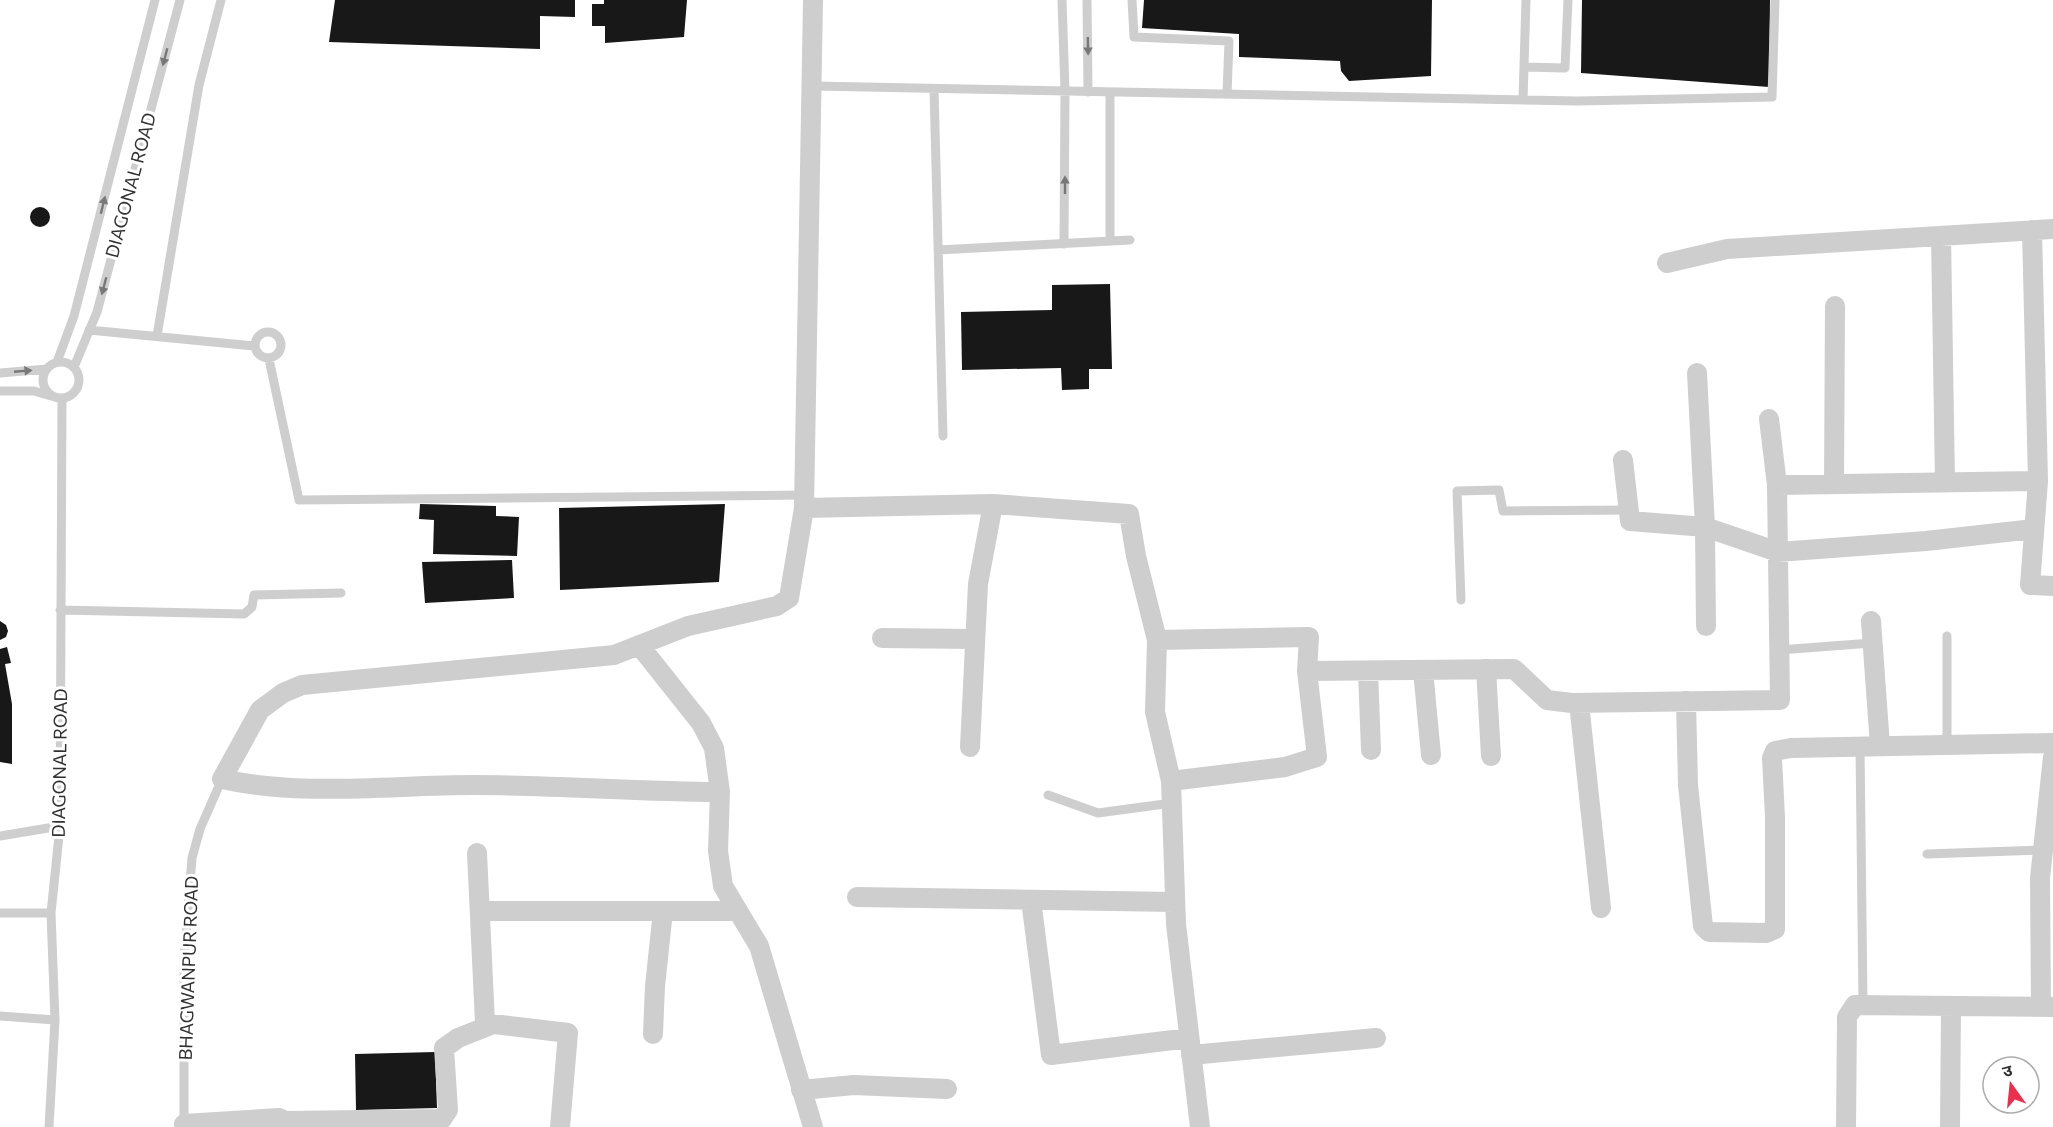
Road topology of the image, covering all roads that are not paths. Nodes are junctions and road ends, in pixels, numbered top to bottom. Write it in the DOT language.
graph roads {
  1 [pos="155,0"];
  2 [pos="180,0"];
  3 [pos="221,0"];
  4 [pos="813,0"];
  5 [pos="1062,0"];
  6 [pos="1087,0"];
  7 [pos="1132,0"];
  8 [pos="1526,0"];
  9 [pos="1568,0"];
  10 [pos="1775,0"];
  11 [pos="1524,67"];
  12 [pos="813,86"];
  13 [pos="934,89"];
  14 [pos="1065,91"];
  15 [pos="1088,92"];
  16 [pos="1110,92"];
  17 [pos="1227,94"];
  18 [pos="1523,100"];
  19 [pos="2053,229"];
  20 [pos="2032,230"];
  21 [pos="1941,236"];
  22 [pos="1130,240"];
  23 [pos="1110,241"];
  24 [pos="1064,244"];
  25 [pos="938,250"];
  26 [pos="1667,264"];
  27 [pos="1835,306"];
  28 [pos="89,330"];
  29 [pos="157,336"];
  30 [pos="254,346"];
  31 [pos="269,358"];
  32 [pos="57,362"];
  33 [pos="74,367"];
  34 [pos="47,369"];
  35 [pos="0,372"];
  36 [pos="1697,373"];
  37 [pos="4,391"];
  38 [pos="51,396"];
  39 [pos="62,399"];
  40 [pos="1769,419"];
  41 [pos="943,436"];
  42 [pos="1623,460"];
  43 [pos="2038,481"];
  44 [pos="1945,483"];
  45 [pos="1777,485"];
  46 [pos="1834,485"];
  47 [pos="804,501"];
  48 [pos="993,504"];
  49 [pos="1629,510"];
  50 [pos="1705,527"];
  51 [pos="2034,529"];
  52 [pos="1778,552"];
  53 [pos="2053,586"];
  54 [pos="341,593"];
  55 [pos="1461,600"];
  56 [pos="60,610"];
  57 [pos="1871,621"];
  58 [pos="1706,626"];
  59 [pos="1947,636"];
  60 [pos="882,638"];
  61 [pos="974,639"];
  62 [pos="1157,640"];
  63 [pos="1873,643"];
  64 [pos="639,645"];
  65 [pos="1779,650"];
  66 [pos="1486,669"];
  67 [pos="1423,670"];
  68 [pos="1307,671"];
  69 [pos="1368,671"];
  70 [pos="1686,701"];
  71 [pos="1579,703"];
  72 [pos="2053,743"];
  73 [pos="1947,745"];
  74 [pos="1860,746"];
  75 [pos="1880,746"];
  76 [pos="970,747"];
  77 [pos="1371,750"];
  78 [pos="1431,755"];
  79 [pos="1491,756"];
  80 [pos="2053,757"];
  81 [pos="222,779"];
  82 [pos="1171,781"];
  83 [pos="720,792"];
  84 [pos="1048,795"];
  85 [pos="1172,803"];
  86 [pos="60,826"];
  87 [pos="0,836"];
  88 [pos="2043,850"];
  89 [pos="477,852"];
  90 [pos="1927,854"];
  91 [pos="857,897"];
  92 [pos="1031,900"];
  93 [pos="1175,902"];
  94 [pos="1601,908"];
  95 [pos="481,911"];
  96 [pos="663,911"];
  97 [pos="738,911"];
  98 [pos="51,913"];
  99 [pos="0,914"];
  100 [pos="1863,1005"];
  101 [pos="1951,1006"];
  102 [pos="2047,1007"];
  103 [pos="0,1016"];
  104 [pos="55,1020"];
  105 [pos="491,1025"];
  106 [pos="653,1034"];
  107 [pos="1376,1038"];
  108 [pos="1190,1047"];
  109 [pos="948,1089"];
  110 [pos="1951,1089"];
  111 [pos="801,1090"];
  112 [pos="285,1124"];
  113 [pos="351,1124"];
  114 [pos="184,1126"];
  115 [pos="49,1127"];
  116 [pos="560,1127"];
  117 [pos="813,1127"];
  118 [pos="1200,1127"];
  119 [pos="1846,1127"];
  120 [pos="1943,1127"];
  121 [pos="1950,1127"];
  32 -- 1 [label="lane, one-way"];
  2 -- 28 [label="lane, DIAGONAL ROAD, one-way"];
  3 -- 29 [label="lane"];
  4 -- 12 [label="street"];
  5 -- 14 [label="lane"];
  6 -- 15 [label="lane, one-way"];
  7 -- 17 [label="lane"];
  8 -- 11 [label="lane"];
  9 -- 11 [label="lane"];
  10 -- 18 [label="lane"];
  11 -- 18 [label="lane"];
  12 -- 13 [label="lane"];
  12 -- 47 [label="street"];
  13 -- 14 [label="lane"];
  13 -- 25 [label="lane"];
  14 -- 15 [label="lane"];
  24 -- 14 [label="lane, one-way"];
  15 -- 16 [label="lane"];
  16 -- 17 [label="lane"];
  16 -- 23 [label="lane"];
  17 -- 18 [label="lane"];
  19 -- 20 [label="street"];
  20 -- 21 [label="street"];
  20 -- 43 [label="street"];
  21 -- 26 [label="street"];
  21 -- 44 [label="street"];
  22 -- 23 [label="lane"];
  23 -- 24 [label="lane"];
  24 -- 25 [label="lane"];
  25 -- 41 [label="lane"];
  27 -- 46 [label="street"];
  28 -- 29 [label="lane"];
  28 -- 33 [label="lane, DIAGONAL ROAD"];
  29 -- 30 [label="lane"];
  30 -- 31 [label="lane"];
  30 -- 31 [label="lane"];
  31 -- 47 [label="lane"];
  32 -- 33 [label="lane"];
  32 -- 34 [label="lane"];
  33 -- 39 [label="lane"];
  35 -- 34 [label="lane, one-way"];
  34 -- 38 [label="lane"];
  35 -- 37 [label="lane"];
  36 -- 50 [label="street"];
  37 -- 38 [label="lane"];
  38 -- 39 [label="lane"];
  39 -- 56 [label="lane, DIAGONAL ROAD"];
  40 -- 45 [label="street"];
  42 -- 49 [label="street"];
  43 -- 44 [label="street"];
  43 -- 51 [label="street"];
  44 -- 46 [label="street"];
  45 -- 46 [label="street"];
  45 -- 52 [label="street"];
  47 -- 48 [label="street"];
  47 -- 64 [label="street"];
  48 -- 61 [label="street"];
  48 -- 62 [label="street"];
  49 -- 50 [label="street"];
  49 -- 55 [label="lane"];
  50 -- 52 [label="street"];
  50 -- 58 [label="street"];
  51 -- 52 [label="street"];
  51 -- 53 [label="street"];
  52 -- 65 [label="street"];
  54 -- 56 [label="lane"];
  56 -- 86 [label="lane, DIAGONAL ROAD"];
  57 -- 63 [label="street"];
  59 -- 73 [label="lane"];
  60 -- 61 [label="street"];
  61 -- 76 [label="street"];
  62 -- 68 [label="street"];
  62 -- 82 [label="street"];
  63 -- 65 [label="lane"];
  63 -- 75 [label="street"];
  64 -- 81 [label="street"];
  64 -- 83 [label="street"];
  65 -- 70 [label="street"];
  66 -- 67 [label="street"];
  66 -- 71 [label="street"];
  66 -- 79 [label="street"];
  67 -- 69 [label="street"];
  67 -- 78 [label="street"];
  68 -- 69 [label="street"];
  68 -- 82 [label="street"];
  69 -- 77 [label="street"];
  70 -- 71 [label="street"];
  70 -- 74 [label="street"];
  71 -- 94 [label="street"];
  72 -- 73 [label="street"];
  73 -- 75 [label="street"];
  74 -- 75 [label="street"];
  74 -- 100 [label="lane"];
  80 -- 88 [label="street"];
  81 -- 83 [label="street"];
  81 -- 114 [label="lane, BHAGWANPUR ROAD"];
  82 -- 85 [label="street"];
  83 -- 97 [label="street"];
  84 -- 85 [label="lane"];
  85 -- 93 [label="street"];
  86 -- 87 [label="lane"];
  86 -- 98 [label="lane, DIAGONAL ROAD"];
  88 -- 90 [label="lane"];
  88 -- 102 [label="street"];
  89 -- 95 [label="street"];
  91 -- 92 [label="street"];
  92 -- 93 [label="street"];
  92 -- 108 [label="street"];
  93 -- 108 [label="street"];
  95 -- 96 [label="street"];
  95 -- 105 [label="street"];
  96 -- 97 [label="street"];
  96 -- 106 [label="street"];
  97 -- 111 [label="street"];
  98 -- 99 [label="lane"];
  98 -- 104 [label="lane, DIAGONAL ROAD"];
  100 -- 101 [label="street"];
  100 -- 119 [label="street"];
  101 -- 102 [label="street"];
  101 -- 110 [label="street"];
  103 -- 104 [label="lane"];
  104 -- 115 [label="lane, DIAGONAL ROAD"];
  105 -- 113 [label="street"];
  105 -- 116 [label="street"];
  107 -- 108 [label="street"];
  108 -- 118 [label="street"];
  109 -- 111 [label="street"];
  110 -- 120 [label="street"];
  110 -- 121 [label="street"];
  111 -- 117 [label="street"];
  112 -- 113 [label="street"];
  112 -- 114 [label="street"];
}
